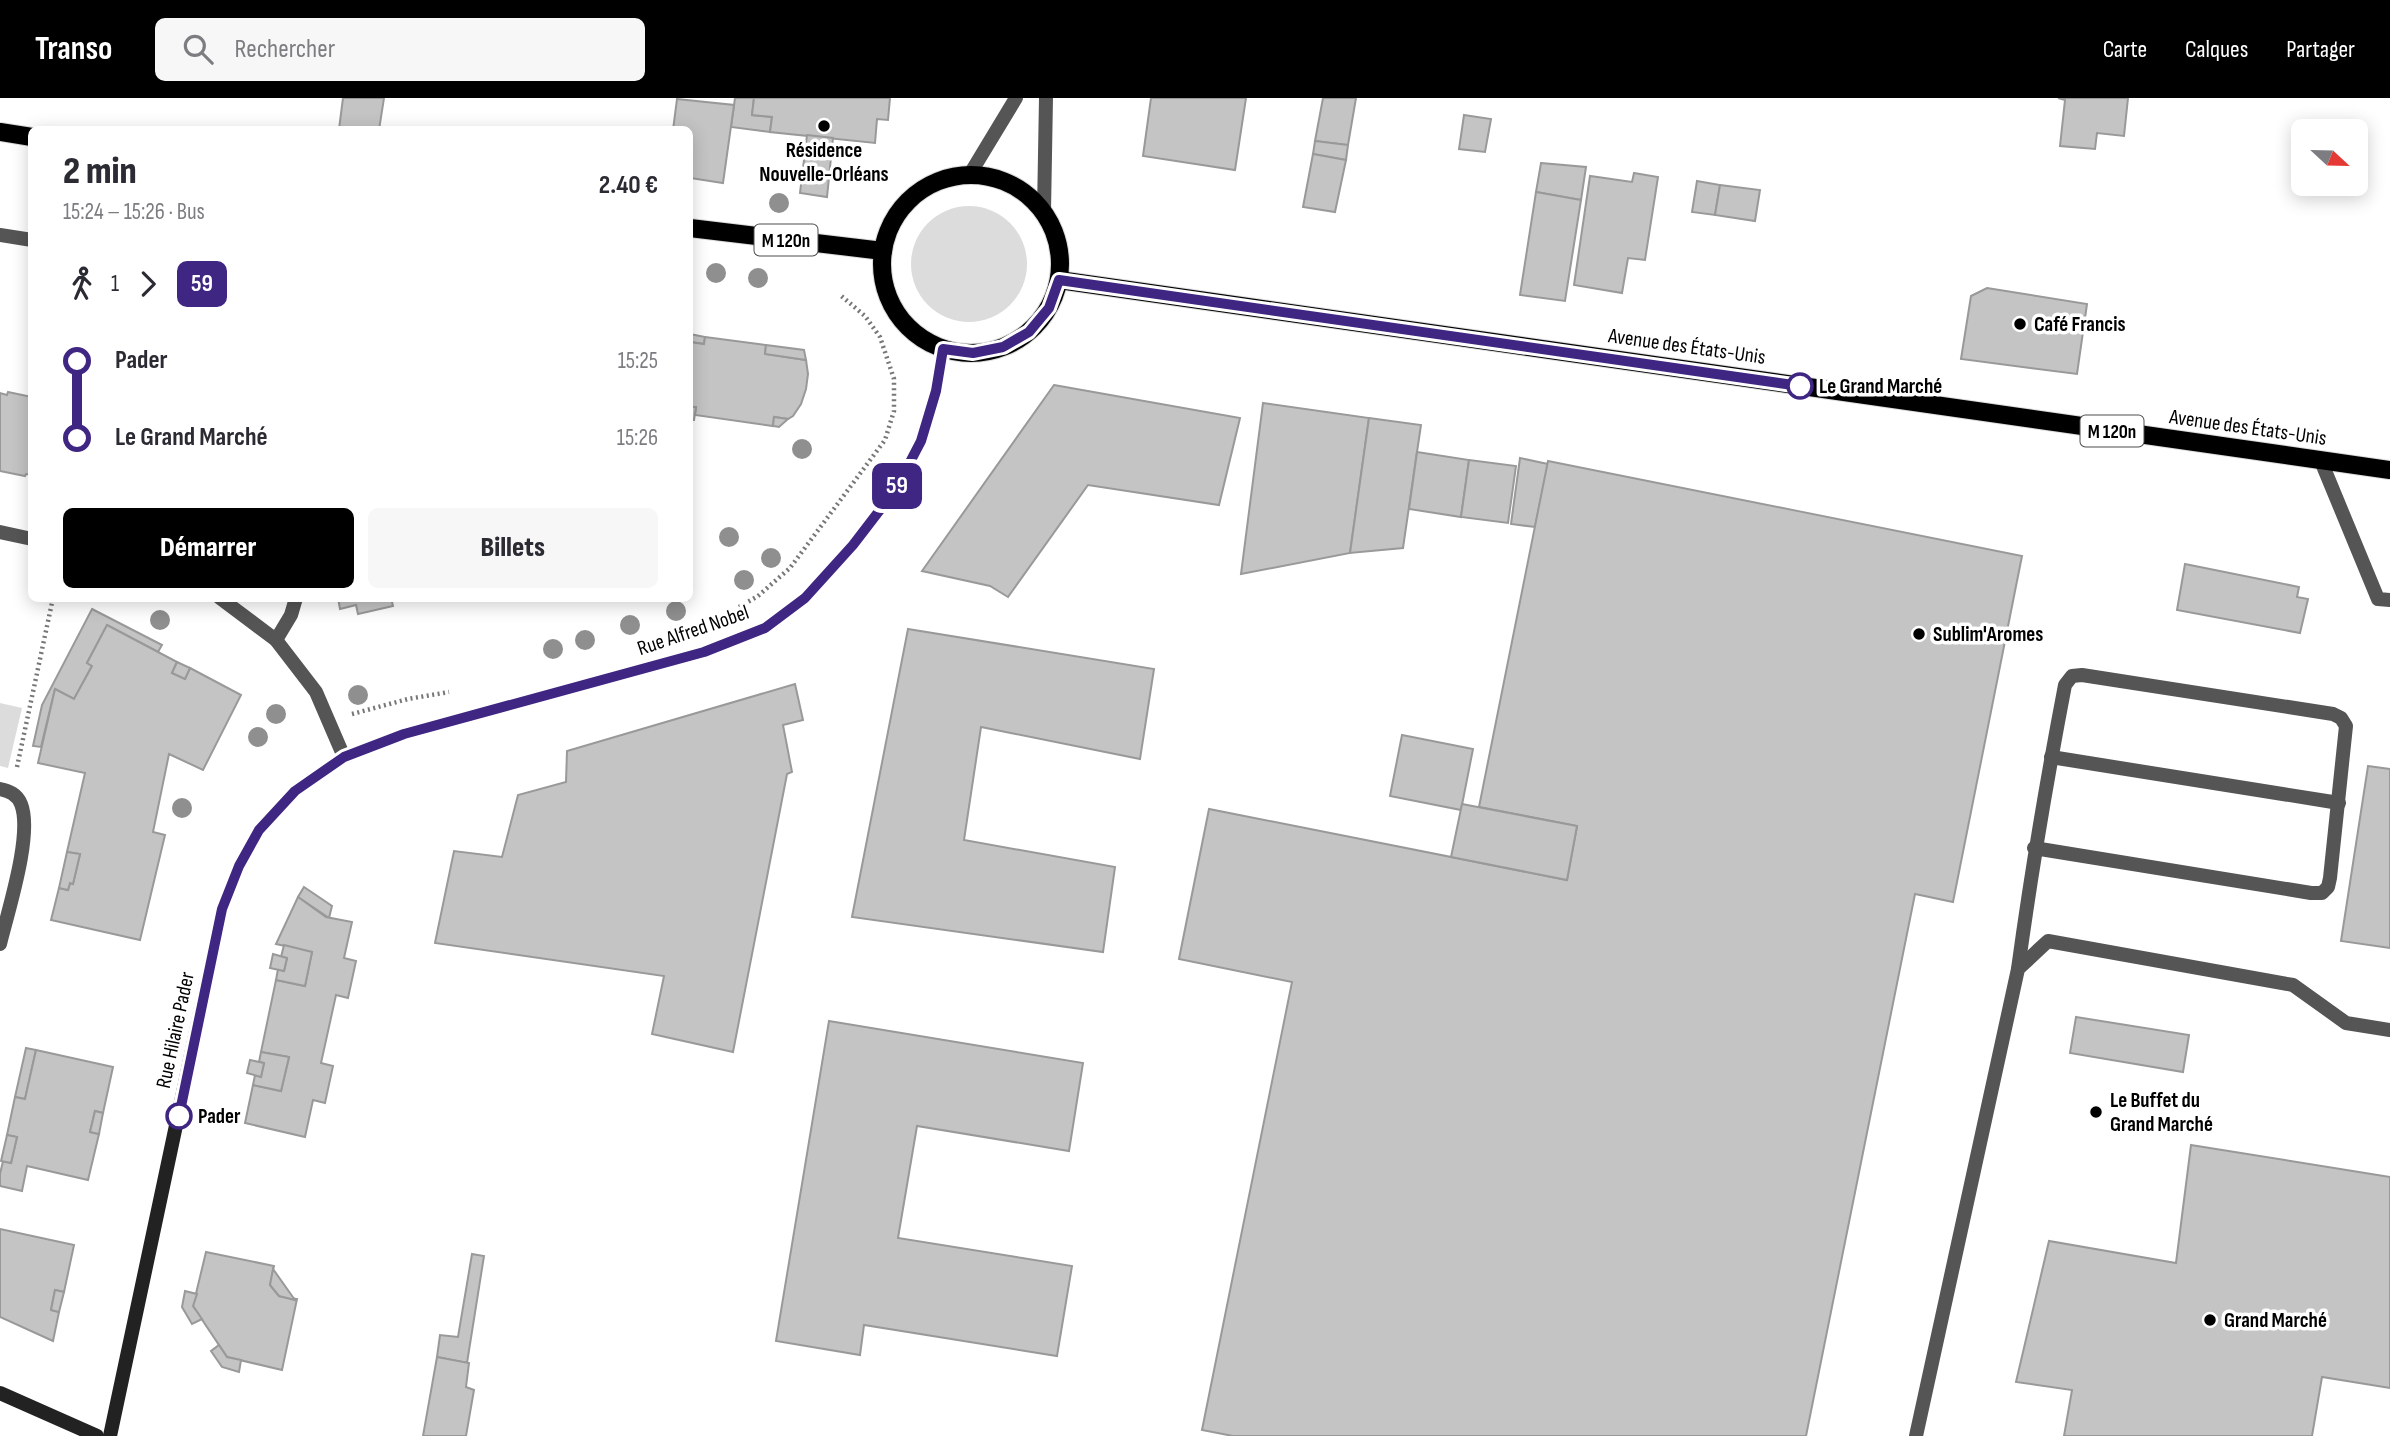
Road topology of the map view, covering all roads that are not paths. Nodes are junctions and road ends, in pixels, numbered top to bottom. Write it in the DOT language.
graph roads {
  1 [pos="1016,98"];
  2 [pos="1046,98"];
  3 [pos="0,132"];
  4 [pos="28,136"];
  5 [pos="970,174"];
  6 [pos="1044,211"];
  7 [pos="693,228"];
  8 [pos="0,235"];
  9 [pos="28,239"];
  10 [pos="883,251"];
  11 [pos="1059,280"];
  12 [pos="943,349"];
  13 [pos="2321,461"];
  14 [pos="2390,470"];
  15 [pos="0,532"];
  16 [pos="28,538"];
  17 [pos="2390,600"];
  18 [pos="225,602"];
  19 [pos="295,602"];
  20 [pos="276,640"];
  21 [pos="344,757"];
  22 [pos="2051,757"];
  23 [pos="6,790"];
  24 [pos="2339,803"];
  25 [pos="2035,848"];
  26 [pos="0,944"];
  27 [pos="2018,969"];
  28 [pos="2390,1030"];
  29 [pos="0,1393"];
  30 [pos="97,1436"];
  31 [pos="110,1436"];
  32 [pos="1916,1436"];
  1 -- 5 [label="street"];
  2 -- 6 [label="street"];
  3 -- 4 [label="main road"];
  5 -- 6 [label="main road"];
  5 -- 10 [label="main road"];
  6 -- 11 [label="main road"];
  7 -- 10 [label="main road, M 120n"];
  8 -- 9 [label="street"];
  10 -- 12 [label="main road"];
  11 -- 12 [label="main road"];
  11 -- 13 [label="main road, Avenue des États-Unis / M 120n"];
  12 -- 21 [label="street, Rue Alfred Nobel"];
  13 -- 14 [label="main road, Avenue des États-Unis / M 120n"];
  13 -- 17 [label="street"];
  15 -- 16 [label="street"];
  18 -- 20 [label="street"];
  19 -- 20 [label="street"];
  20 -- 21 [label="street"];
  21 -- 31 [label="street, Rue Hilaire Pader"];
  22 -- 24 [label="street"];
  22 -- 24 [label="street"];
  22 -- 25 [label="street"];
  23 -- 26 [label="street"];
  24 -- 25 [label="street"];
  25 -- 27 [label="street"];
  27 -- 28 [label="street"];
  27 -- 32 [label="street"];
  29 -- 30 [label="street"];
}
